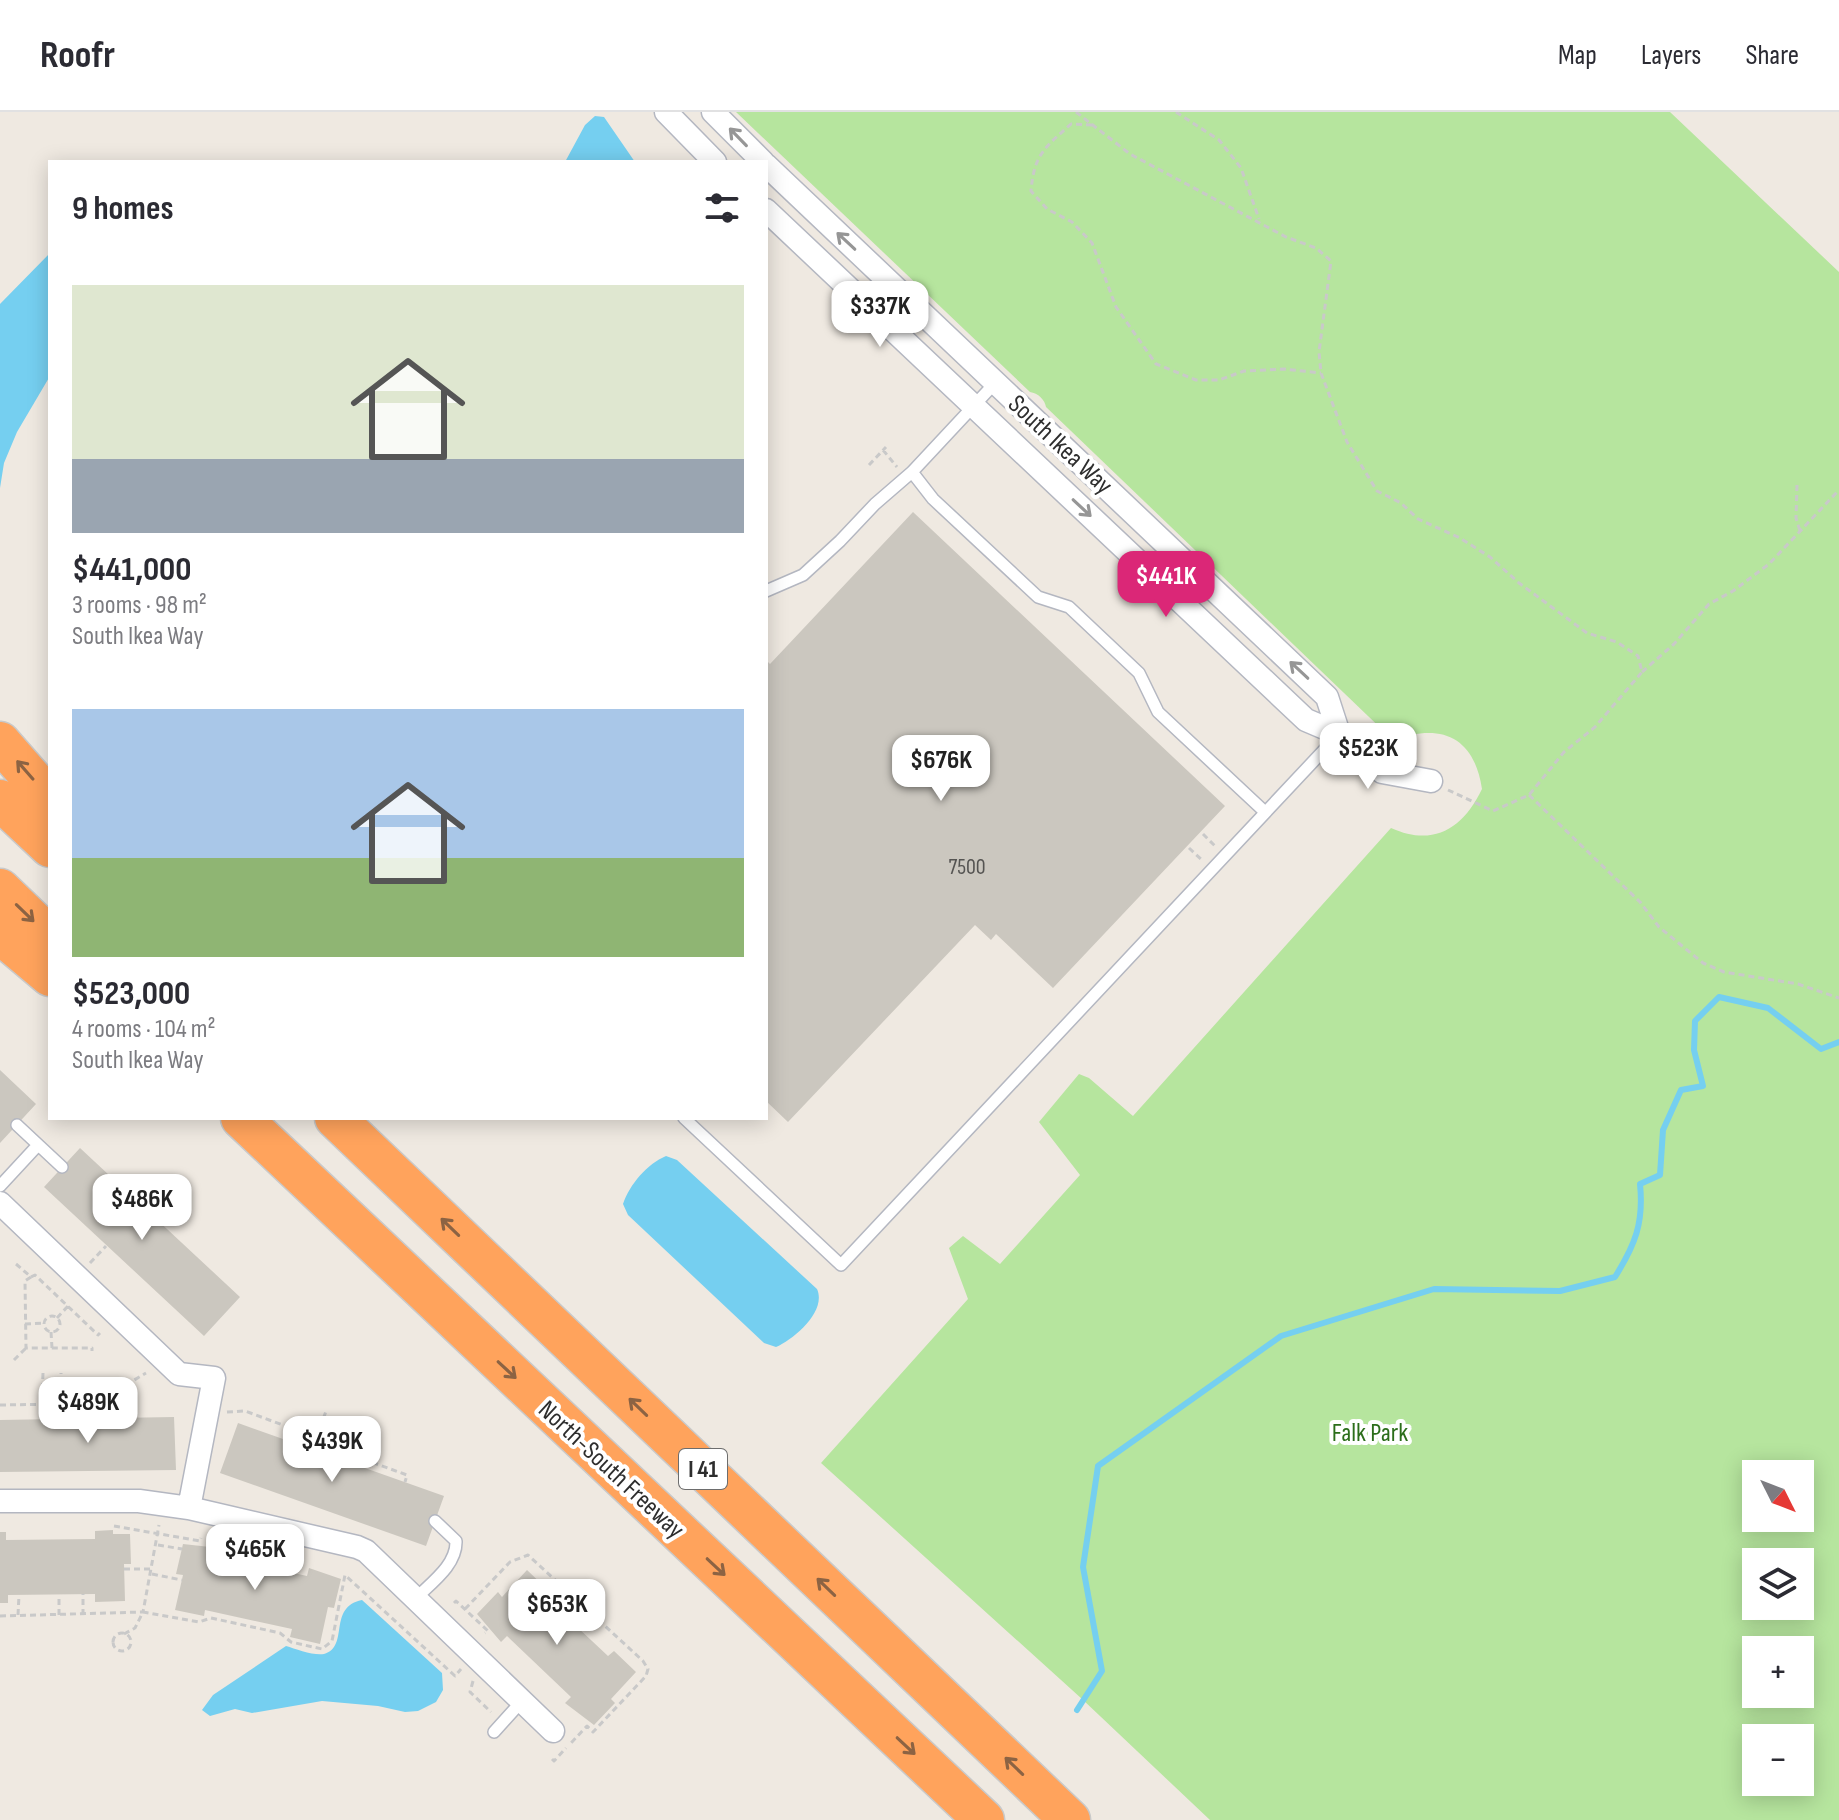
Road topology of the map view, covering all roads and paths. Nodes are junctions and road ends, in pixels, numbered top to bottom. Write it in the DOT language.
graph roads {
  1 [pos="666,112"];
  2 [pos="713,112"];
  3 [pos="1076,112"];
  4 [pos="1176,112"];
  5 [pos="1095,125"];
  6 [pos="713,160"];
  7 [pos="760,160"];
  8 [pos="768,168"];
  9 [pos="768,212"];
  10 [pos="1260,221"];
  11 [pos="1321,373"];
  12 [pos="996,382"];
  13 [pos="974,406"];
  14 [pos="886,447"];
  15 [pos="869,465"];
  16 [pos="912,472"];
  17 [pos="1797,485"];
  18 [pos="1839,490"];
  19 [pos="1800,531"];
  20 [pos="768,590"];
  21 [pos="1642,672"];
  22 [pos="1339,734"];
  23 [pos="0,742"];
  24 [pos="1431,781"];
  25 [pos="1529,795"];
  26 [pos="48,797"];
  27 [pos="0,800"];
  28 [pos="1265,812"];
  29 [pos="48,845"];
  30 [pos="0,889"];
  31 [pos="0,934"];
  32 [pos="48,935"];
  33 [pos="48,974"];
  34 [pos="1839,998"];
  35 [pos="219,1120"];
  36 [pos="243,1120"];
  37 [pos="337,1120"];
  38 [pos="686,1120"];
  39 [pos="17,1125"];
  40 [pos="38,1145"];
  41 [pos="62,1167"];
  42 [pos="0,1186"];
  43 [pos="0,1203"];
  44 [pos="16,1264"];
  45 [pos="31,1277"];
  46 [pos="68,1306"];
  47 [pos="450,1317"];
  48 [pos="57,1318"];
  49 [pos="44,1323"];
  50 [pos="25,1324"];
  51 [pos="51,1332"];
  52 [pos="100,1333"];
  53 [pos="26,1348"];
  54 [pos="52,1348"];
  55 [pos="92,1351"];
  56 [pos="14,1360"];
  57 [pos="151,1371"];
  58 [pos="43,1373"];
  59 [pos="61,1373"];
  60 [pos="120,1403"];
  61 [pos="42,1404"];
  62 [pos="61,1404"];
  63 [pos="0,1405"];
  64 [pos="326,1411"];
  65 [pos="219,1412"];
  66 [pos="134,1418"];
  67 [pos="41,1419"];
  68 [pos="317,1438"];
  69 [pos="363,1459"];
  70 [pos="360,1466"];
  71 [pos="405,1482"];
  72 [pos="0,1501"];
  73 [pos="189,1508"];
  74 [pos="160,1517"];
  75 [pos="435,1521"];
  76 [pos="114,1526"];
  77 [pos="158,1532"];
  78 [pos="201,1538"];
  79 [pos="157,1545"];
  80 [pos="182,1549"];
  81 [pos="124,1569"];
  82 [pos="152,1571"];
  83 [pos="182,1580"];
  84 [pos="83,1594"];
  85 [pos="19,1595"];
  86 [pos="59,1595"];
  87 [pos="415,1599"];
  88 [pos="454,1603"];
  89 [pos="465,1609"];
  90 [pos="143,1612"];
  91 [pos="82,1615"];
  92 [pos="0,1616"];
  93 [pos="18,1616"];
  94 [pos="59,1616"];
  95 [pos="485,1633"];
  96 [pos="124,1634"];
  97 [pos="465,1665"];
  98 [pos="471,1672"];
  99 [pos="522,1701"];
  100 [pos="498,1728"];
  101 [pos="553,1731"];
  102 [pos="552,1759"];
  103 [pos="984,1820"];
  104 [pos="1070,1820"];
  1 -- 6 [label="street"];
  7 -- 2 [label="street, South Ikea Way, one-way"];
  3 -- 5 [label="path"];
  4 -- 10 [label="path"];
  5 -- 10 [label="path"];
  5 -- 11 [label="path"];
  12 -- 8 [label="street, South Ikea Way, one-way"];
  9 -- 13 [label="street, South Ikea Way"];
  10 -- 11 [label="path"];
  11 -- 21 [label="path"];
  12 -- 13 [label="lane"];
  22 -- 12 [label="street, South Ikea Way, one-way"];
  13 -- 16 [label="lane"];
  13 -- 22 [label="street, South Ikea Way, one-way"];
  14 -- 15 [label="path"];
  16 -- 20 [label="lane"];
  16 -- 28 [label="lane"];
  17 -- 19 [label="path"];
  18 -- 19 [label="path"];
  19 -- 21 [label="path"];
  21 -- 25 [label="path"];
  22 -- 24 [label="street, South Ikea Way"];
  22 -- 28 [label="lane"];
  26 -- 23 [label="highway, one-way"];
  24 -- 25 [label="path"];
  25 -- 34 [label="path"];
  27 -- 29 [label="highway"];
  28 -- 38 [label="lane"];
  30 -- 32 [label="highway, one-way"];
  31 -- 33 [label="highway"];
  35 -- 47 [label="highway"];
  36 -- 47 [label="highway, North-South Freeway / I 41"];
  104 -- 37 [label="highway, I 41, one-way"];
  39 -- 40 [label="lane"];
  40 -- 41 [label="lane"];
  40 -- 42 [label="lane"];
  43 -- 73 [label="street"];
  44 -- 45 [label="path"];
  45 -- 46 [label="path"];
  45 -- 50 [label="path"];
  46 -- 48 [label="path"];
  46 -- 52 [label="path"];
  47 -- 103 [label="highway, North-South Freeway / I 41, one-way"];
  48 -- 49 [label="path"];
  48 -- 51 [label="path"];
  49 -- 50 [label="path"];
  49 -- 51 [label="path"];
  50 -- 53 [label="path"];
  51 -- 54 [label="path"];
  53 -- 54 [label="path"];
  53 -- 56 [label="path"];
  54 -- 55 [label="path"];
  57 -- 60 [label="path"];
  58 -- 61 [label="path"];
  59 -- 62 [label="path"];
  60 -- 62 [label="path"];
  60 -- 66 [label="path"];
  61 -- 62 [label="path"];
  61 -- 63 [label="path"];
  61 -- 67 [label="path"];
  64 -- 68 [label="path"];
  65 -- 68 [label="path"];
  68 -- 69 [label="path"];
  69 -- 70 [label="path"];
  69 -- 71 [label="path"];
  72 -- 73 [label="street"];
  73 -- 87 [label="street"];
  74 -- 77 [label="path"];
  75 -- 87 [label="lane"];
  76 -- 77 [label="path"];
  77 -- 78 [label="path"];
  77 -- 79 [label="path"];
  79 -- 80 [label="path"];
  79 -- 82 [label="path"];
  81 -- 82 [label="path"];
  82 -- 83 [label="path"];
  82 -- 90 [label="path"];
  84 -- 91 [label="path"];
  85 -- 93 [label="path"];
  86 -- 94 [label="path"];
  87 -- 99 [label="street"];
  88 -- 89 [label="path"];
  89 -- 95 [label="path"];
  89 -- 102 [label="path"];
  90 -- 91 [label="path"];
  90 -- 96 [label="path"];
  90 -- 97 [label="path"];
  91 -- 94 [label="path"];
  92 -- 93 [label="path"];
  93 -- 94 [label="path"];
  96 -- 96 [label="path"];
  98 -- 100 [label="path"];
  99 -- 100 [label="lane"];
  99 -- 101 [label="street"];
}
